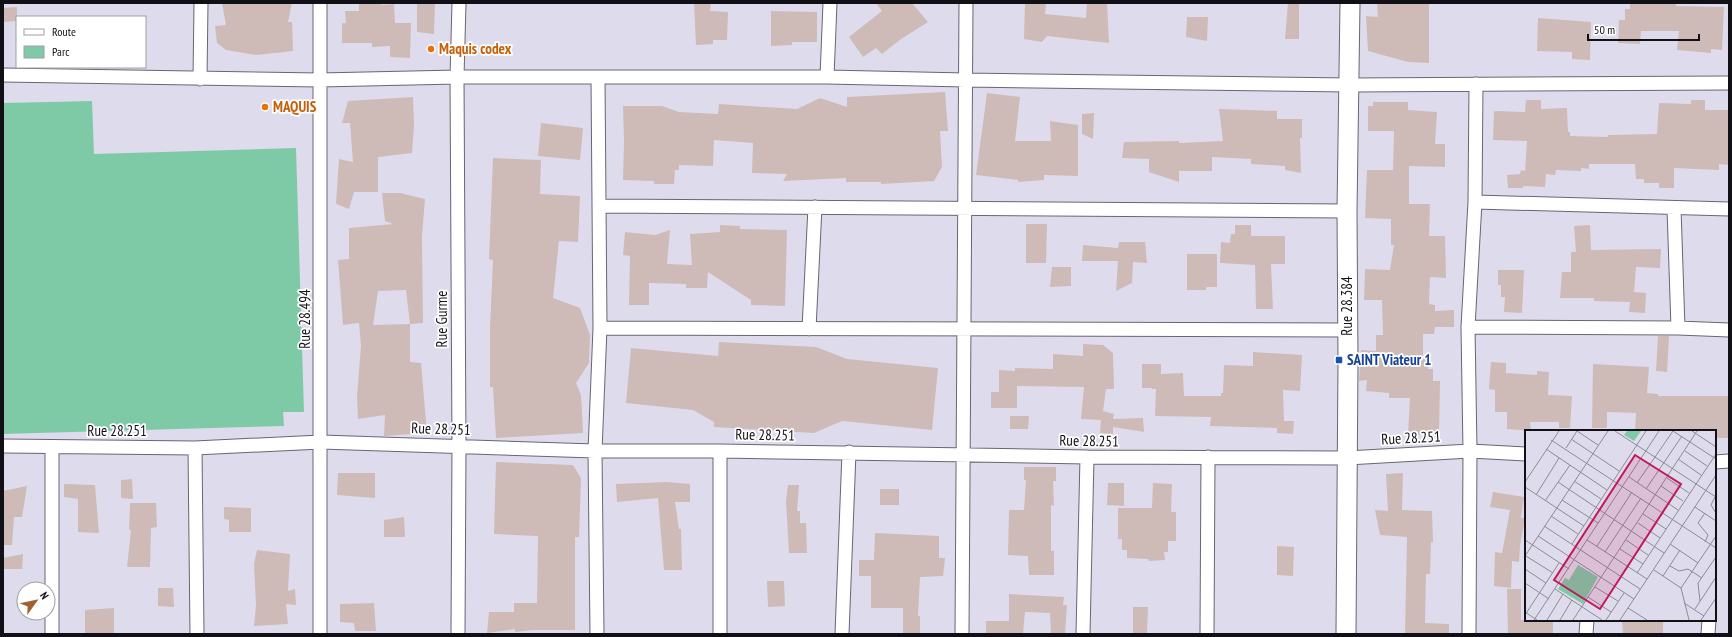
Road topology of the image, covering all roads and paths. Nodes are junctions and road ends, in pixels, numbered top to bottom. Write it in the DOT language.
graph roads {
  1 [pos="201,3"];
  2 [pos="320,3"];
  3 [pos="459,3"];
  4 [pos="830,3"];
  5 [pos="966,3"];
  6 [pos="1350,3"];
  7 [pos="3,75"];
  8 [pos="457,77"];
  9 [pos="827,77"];
  10 [pos="598,78"];
  11 [pos="200,79"];
  12 [pos="320,80"];
  13 [pos="966,80"];
  14 [pos="1729,83"];
  15 [pos="1476,84"];
  16 [pos="1350,85"];
  17 [pos="1475,202"];
  18 [pos="599,206"];
  19 [pos="814,207"];
  20 [pos="965,208"];
  21 [pos="1674,208"];
  22 [pos="1729,209"];
  23 [pos="1347,211"];
  24 [pos="1468,327"];
  25 [pos="600,328"];
  26 [pos="1678,328"];
  27 [pos="810,329"];
  28 [pos="964,329"];
  29 [pos="1348,330"];
  30 [pos="1729,330"];
  31 [pos="321,442"];
  32 [pos="3,446"];
  33 [pos="459,446"];
  34 [pos="52,447"];
  35 [pos="195,448"];
  36 [pos="720,451"];
  37 [pos="1470,451"];
  38 [pos="595,452"];
  39 [pos="849,452"];
  40 [pos="963,454"];
  41 [pos="1525,454"];
  42 [pos="1087,457"];
  43 [pos="1208,457"];
  44 [pos="1347,458"];
  45 [pos="1729,461"];
  46 [pos="1716,462"];
  47 [pos="1587,621"];
  48 [pos="1709,621"];
  49 [pos="52,634"];
  50 [pos="197,634"];
  51 [pos="320,634"];
  52 [pos="458,634"];
  53 [pos="597,634"];
  54 [pos="720,634"];
  55 [pos="842,634"];
  56 [pos="962,634"];
  57 [pos="1084,634"];
  58 [pos="1207,634"];
  59 [pos="1346,634"];
  60 [pos="1469,634"];
  61 [pos="1586,634"];
  62 [pos="1708,634"];
  1 -- 11 [label="street"];
  2 -- 12 [label="street, Rue 28.494"];
  3 -- 8 [label="street, Rue Gurme"];
  4 -- 9 [label="street"];
  5 -- 13 [label="street"];
  6 -- 16 [label="street, Rue 28.384"];
  7 -- 11 [label="street"];
  8 -- 10 [label="street"];
  8 -- 12 [label="street"];
  8 -- 33 [label="street, Rue Gurme"];
  9 -- 10 [label="street"];
  9 -- 13 [label="street"];
  10 -- 18 [label="street"];
  11 -- 12 [label="street"];
  12 -- 31 [label="street, Rue 28.494"];
  13 -- 16 [label="street"];
  13 -- 20 [label="street"];
  14 -- 15 [label="street"];
  15 -- 16 [label="street"];
  15 -- 17 [label="street"];
  16 -- 23 [label="street, Rue 28.384"];
  17 -- 21 [label="street"];
  17 -- 24 [label="street"];
  18 -- 19 [label="street"];
  18 -- 25 [label="street"];
  19 -- 20 [label="street"];
  19 -- 27 [label="street"];
  20 -- 23 [label="street"];
  20 -- 28 [label="street"];
  21 -- 22 [label="street"];
  21 -- 26 [label="street"];
  23 -- 29 [label="street, Rue 28.384"];
  24 -- 26 [label="street"];
  24 -- 37 [label="street"];
  25 -- 27 [label="street"];
  25 -- 38 [label="street"];
  26 -- 30 [label="street"];
  27 -- 28 [label="street"];
  28 -- 29 [label="street"];
  28 -- 40 [label="street"];
  29 -- 44 [label="street, Rue 28.384"];
  31 -- 33 [label="street, Rue 28.251"];
  31 -- 35 [label="street, Rue 28.251"];
  31 -- 51 [label="street, Rue 28.494"];
  32 -- 34 [label="street, Rue 28.251"];
  33 -- 38 [label="street, Rue 28.251"];
  33 -- 52 [label="street, Rue Gurme"];
  34 -- 35 [label="street, Rue 28.251"];
  34 -- 49 [label="street"];
  35 -- 50 [label="street"];
  36 -- 38 [label="street, Rue 28.251"];
  36 -- 39 [label="street, Rue 28.251"];
  36 -- 54 [label="street"];
  37 -- 41 [label="street, Rue 28.251"];
  37 -- 44 [label="street, Rue 28.251"];
  37 -- 60 [label="street"];
  38 -- 53 [label="street"];
  39 -- 40 [label="street, Rue 28.251"];
  39 -- 55 [label="street"];
  40 -- 42 [label="street, Rue 28.251"];
  40 -- 56 [label="street"];
  42 -- 43 [label="street, Rue 28.251"];
  42 -- 57 [label="street"];
  43 -- 44 [label="street, Rue 28.251"];
  43 -- 58 [label="street"];
  44 -- 59 [label="street, Rue 28.384"];
  45 -- 46 [label="street"];
  47 -- 61 [label="street"];
  48 -- 62 [label="street"];
}
